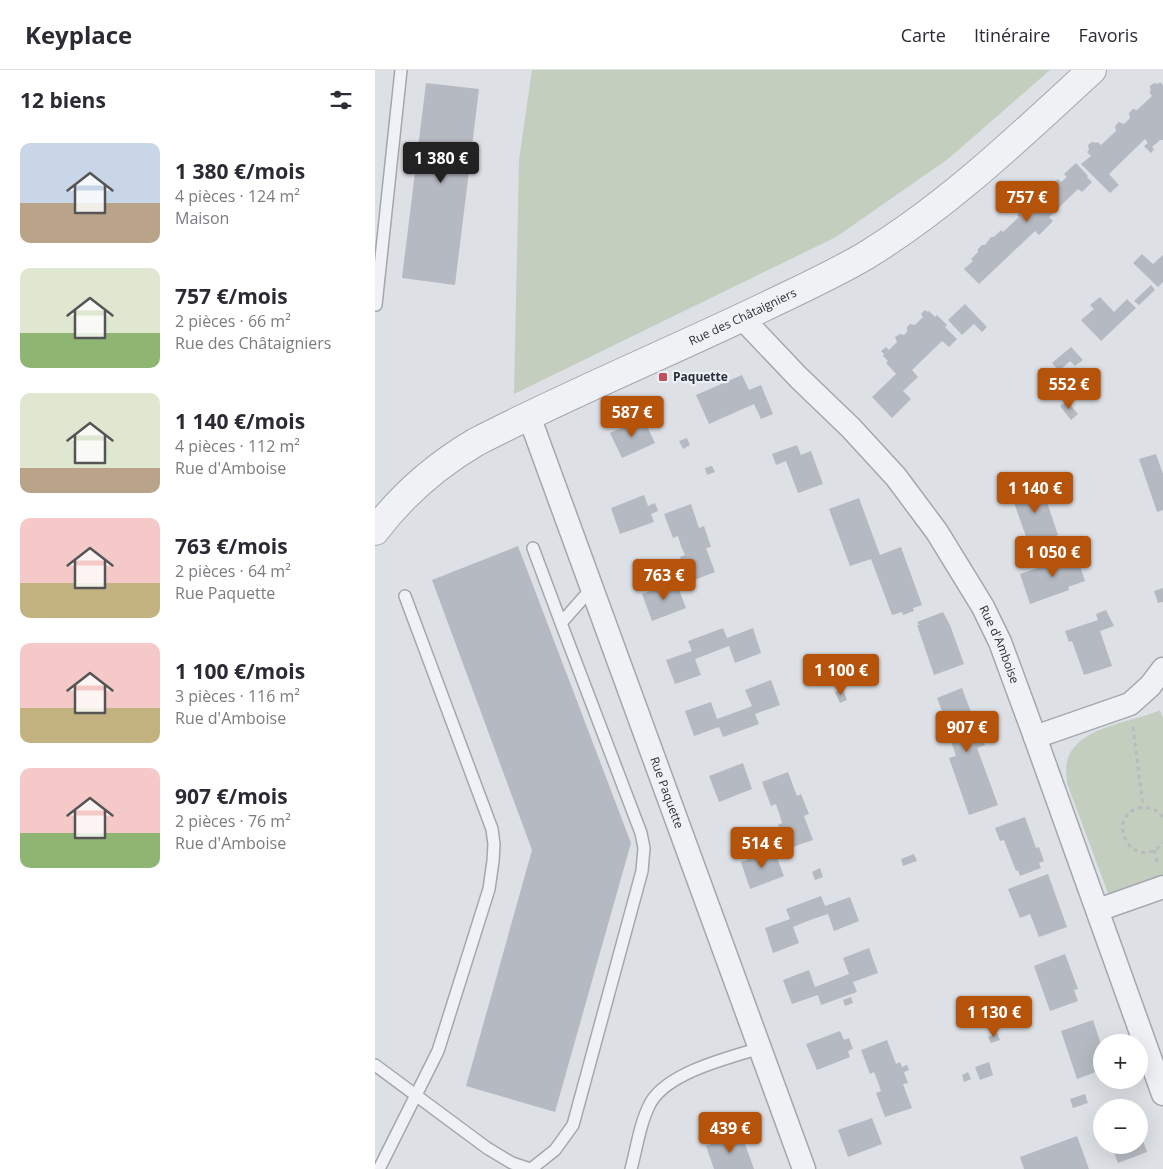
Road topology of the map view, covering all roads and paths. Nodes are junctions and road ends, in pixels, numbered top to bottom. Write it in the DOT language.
graph roads {
  1 [pos="401,70"];
  2 [pos="1092,70"];
  3 [pos="376,305"];
  4 [pos="742,318"];
  5 [pos="529,416"];
  6 [pos="375,531"];
  7 [pos="533,548"];
  8 [pos="592,588"];
  9 [pos="405,596"];
  10 [pos="561,622"];
  11 [pos="1161,678"];
  12 [pos="1130,704"];
  13 [pos="1035,737"];
  14 [pos="1143,807"];
  15 [pos="1163,815"];
  16 [pos="1163,843"];
  17 [pos="1163,887"];
  18 [pos="1097,910"];
  19 [pos="760,1048"];
  20 [pos="375,1064"];
  21 [pos="1163,1094"];
  22 [pos="416,1095"];
  23 [pos="379,1169"];
  24 [pos="531,1169"];
  25 [pos="631,1169"];
  26 [pos="804,1169"];
  1 -- 3 [label="lane"];
  2 -- 4 [label="street, Rue des Châtaigniers"];
  4 -- 5 [label="street, Rue des Châtaigniers"];
  4 -- 13 [label="street, Rue d'Amboise"];
  5 -- 6 [label="street, Rue des Châtaigniers"];
  5 -- 8 [label="street, Rue Paquette"];
  7 -- 10 [label="lane"];
  8 -- 10 [label="lane"];
  8 -- 19 [label="street, Rue Paquette"];
  9 -- 22 [label="lane"];
  10 -- 24 [label="lane"];
  11 -- 12 [label="street"];
  12 -- 13 [label="street"];
  12 -- 14 [label="path"];
  13 -- 18 [label="street, Rue d'Amboise"];
  14 -- 15 [label="path"];
  14 -- 16 [label="path"];
  17 -- 18 [label="street"];
  18 -- 21 [label="street, Rue d'Amboise"];
  19 -- 25 [label="lane"];
  19 -- 26 [label="street, Rue Paquette"];
  20 -- 22 [label="lane"];
  22 -- 23 [label="lane"];
  22 -- 24 [label="lane"];
}
